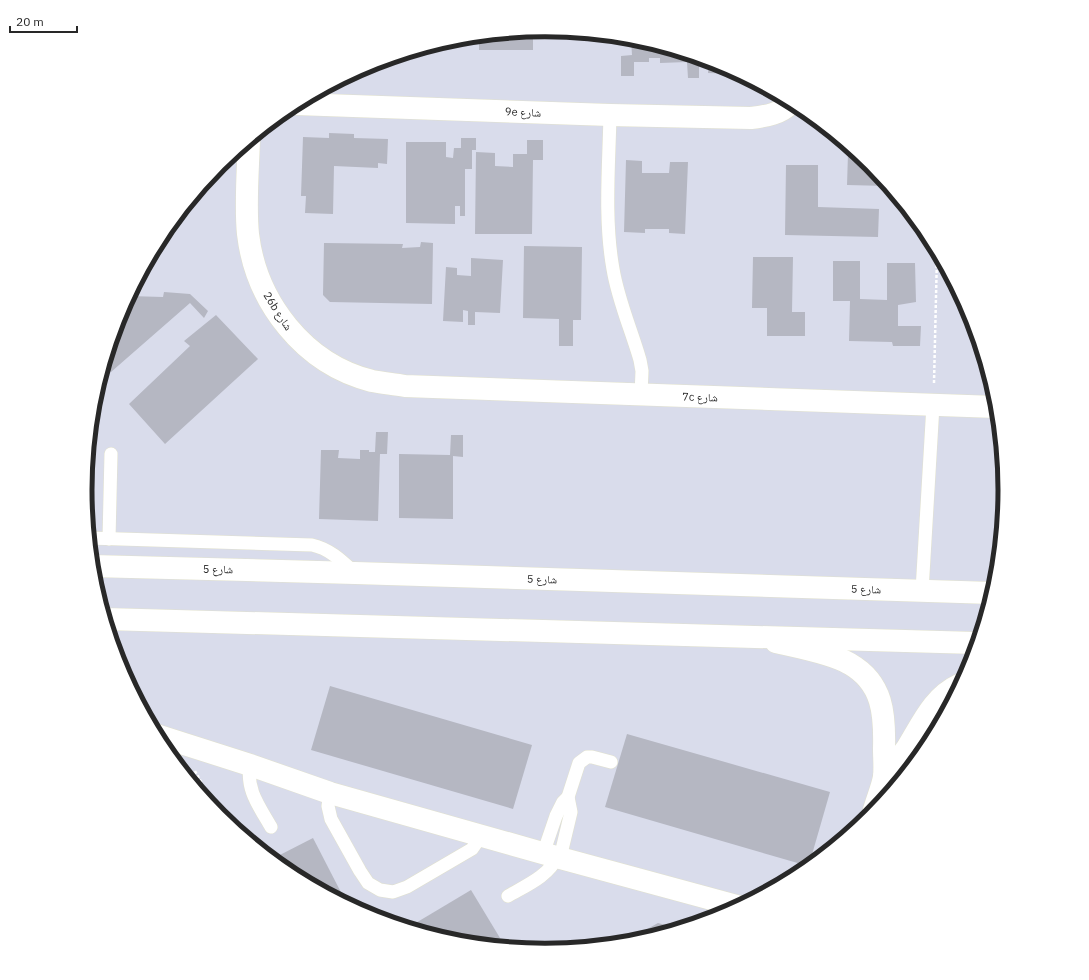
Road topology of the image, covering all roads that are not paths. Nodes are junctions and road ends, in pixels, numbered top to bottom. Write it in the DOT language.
graph roads {
  1 [pos="307,104"];
  2 [pos="786,107"];
  3 [pos="610,115"];
  4 [pos="249,147"];
  5 [pos="405,386"];
  6 [pos="641,395"];
  7 [pos="934,405"];
  8 [pos="990,407"];
  9 [pos="111,454"];
  10 [pos="94,538"];
  11 [pos="109,539"];
  12 [pos="98,566"];
  13 [pos="355,573"];
  14 [pos="922,591"];
  15 [pos="985,593"];
  16 [pos="111,619"];
  17 [pos="138,620"];
  18 [pos="112,623"];
  19 [pos="761,638"];
  20 [pos="970,644"];
  21 [pos="952,688"];
  22 [pos="166,738"];
  23 [pos="611,762"];
  24 [pos="250,765"];
  25 [pos="884,777"];
  26 [pos="330,793"];
  27 [pos="878,796"];
  28 [pos="568,797"];
  29 [pos="271,827"];
  30 [pos="481,836"];
  31 [pos="554,856"];
  32 [pos="508,896"];
  33 [pos="729,904"];
  1 -- 3 [label="street, 9e شارع"];
  2 -- 3 [label="street, 9e شارع"];
  3 -- 6 [label="lane"];
  4 -- 5 [label="street, 26b شارع"];
  5 -- 6 [label="street, 7c شارع"];
  6 -- 7 [label="street, 7c شارع"];
  7 -- 8 [label="street, 7c شارع"];
  7 -- 14 [label="lane"];
  9 -- 11 [label="lane"];
  10 -- 11 [label="lane"];
  11 -- 13 [label="lane"];
  12 -- 13 [label="street, شارع 5"];
  13 -- 14 [label="street, شارع 5"];
  14 -- 15 [label="street, شارع 5"];
  16 -- 17 [label="street"];
  17 -- 18 [label="street"];
  17 -- 19 [label="street"];
  19 -- 20 [label="street"];
  19 -- 25 [label="street"];
  21 -- 25 [label="street"];
  22 -- 24 [label="street"];
  23 -- 28 [label="lane"];
  24 -- 26 [label="street"];
  24 -- 29 [label="lane"];
  25 -- 27 [label="street"];
  26 -- 30 [label="street"];
  26 -- 30 [label="lane"];
  28 -- 31 [label="lane"];
  28 -- 31 [label="lane"];
  30 -- 31 [label="street"];
  31 -- 32 [label="lane"];
  31 -- 33 [label="street"];
}
